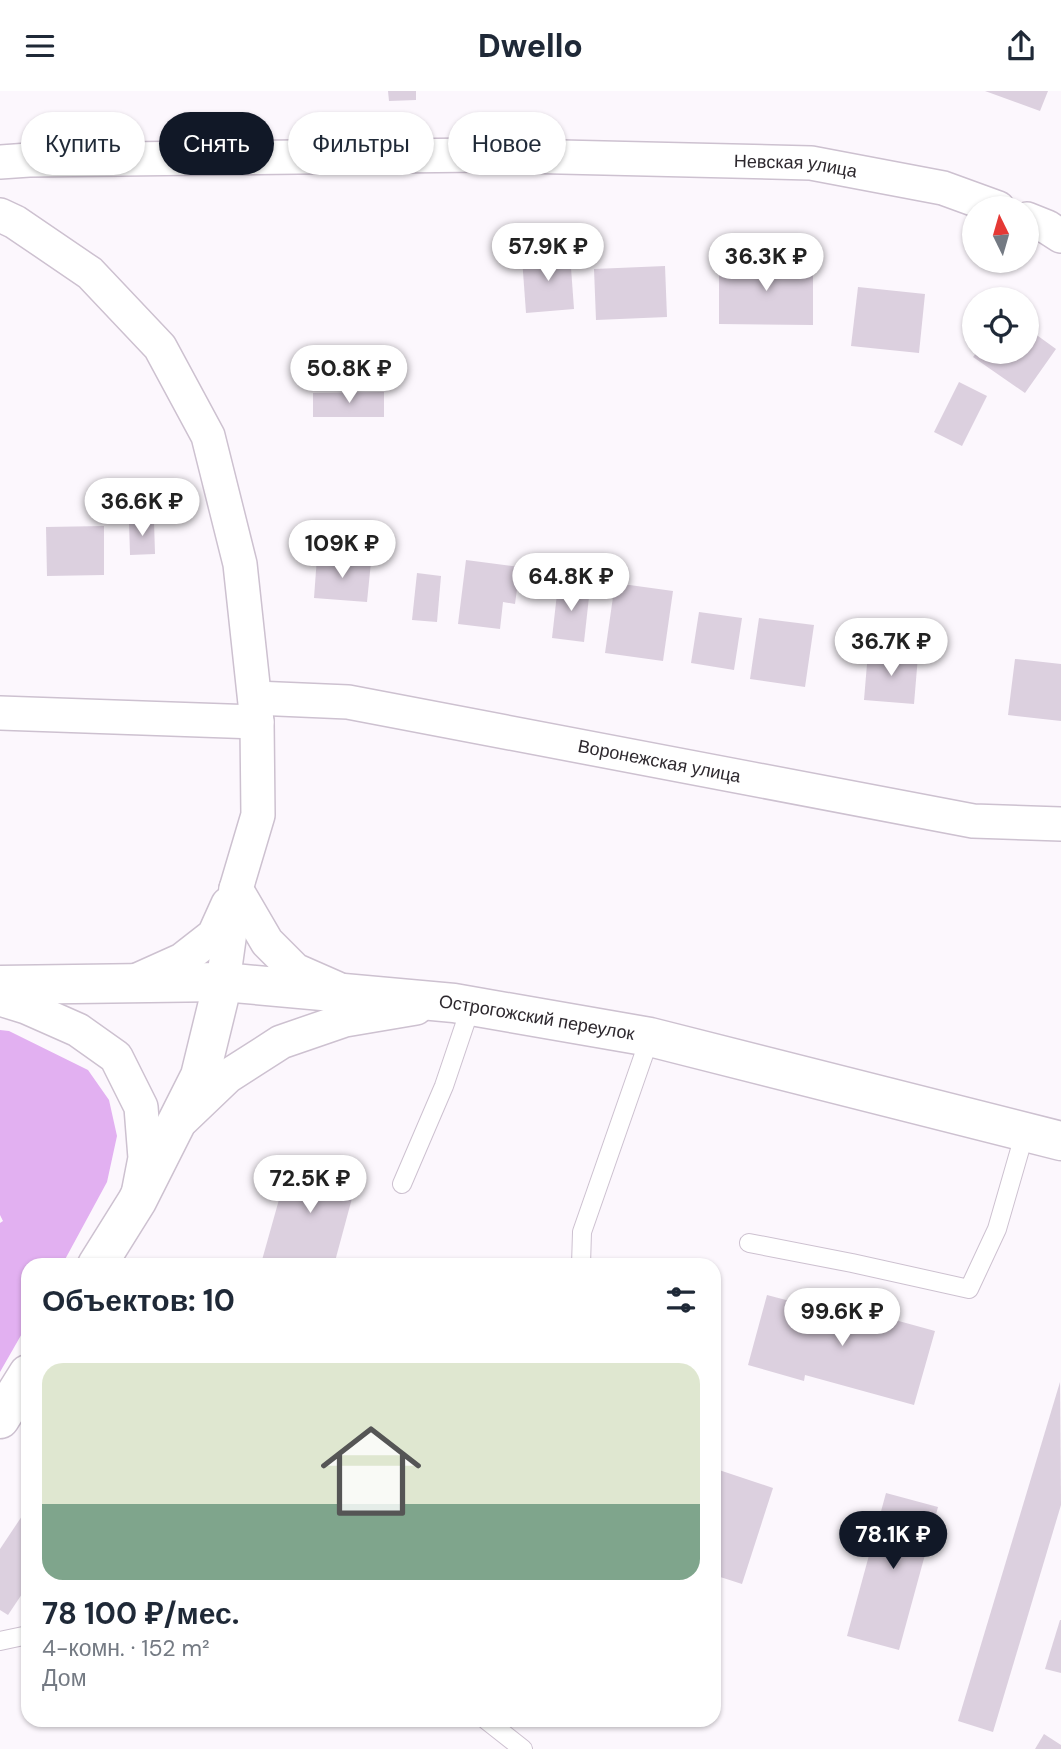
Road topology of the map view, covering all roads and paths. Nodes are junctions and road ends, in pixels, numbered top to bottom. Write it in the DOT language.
graph roads {
  1 [pos="0,162"];
  2 [pos="965,196"];
  3 [pos="0,215"];
  4 [pos="1040,224"];
  5 [pos="1061,236"];
  6 [pos="256,710"];
  7 [pos="0,713"];
  8 [pos="1061,824"];
  9 [pos="236,890"];
  10 [pos="223,982"];
  11 [pos="131,983"];
  12 [pos="0,985"];
  13 [pos="347,993"];
  14 [pos="0,999"];
  15 [pos="462,1005"];
  16 [pos="650,1037"];
  17 [pos="174,1128"];
  18 [pos="1043,1136"];
  19 [pos="402,1184"];
  20 [pos="137,1201"];
  21 [pos="749,1243"];
  22 [pos="101,1258"];
  23 [pos="581,1258"];
  24 [pos="21,1385"];
  25 [pos="0,1419"];
  26 [pos="21,1636"];
  27 [pos="0,1641"];
  28 [pos="495,1727"];
  29 [pos="523,1749"];
  1 -- 2 [label="street, Невская улица"];
  3 -- 6 [label="street"];
  4 -- 5 [label="street"];
  6 -- 7 [label="street, Воронежская улица"];
  6 -- 8 [label="street, Воронежская улица"];
  6 -- 9 [label="street"];
  9 -- 10 [label="street"];
  9 -- 11 [label="street"];
  9 -- 13 [label="street"];
  10 -- 11 [label="main road, Острогожский переулок"];
  10 -- 13 [label="main road, Острогожский переулок"];
  10 -- 17 [label="main road"];
  11 -- 12 [label="main road, Острогожский переулок"];
  13 -- 15 [label="main road, Острогожский переулок"];
  14 -- 20 [label="street"];
  15 -- 16 [label="main road, Острогожский переулок"];
  15 -- 17 [label="street"];
  15 -- 19 [label="lane"];
  16 -- 18 [label="main road, Острогожский переулок"];
  16 -- 23 [label="lane"];
  17 -- 20 [label="main road"];
  18 -- 21 [label="lane"];
  20 -- 22 [label="main road"];
  24 -- 25 [label="main road"];
  26 -- 27 [label="lane"];
  28 -- 29 [label="lane"];
}
